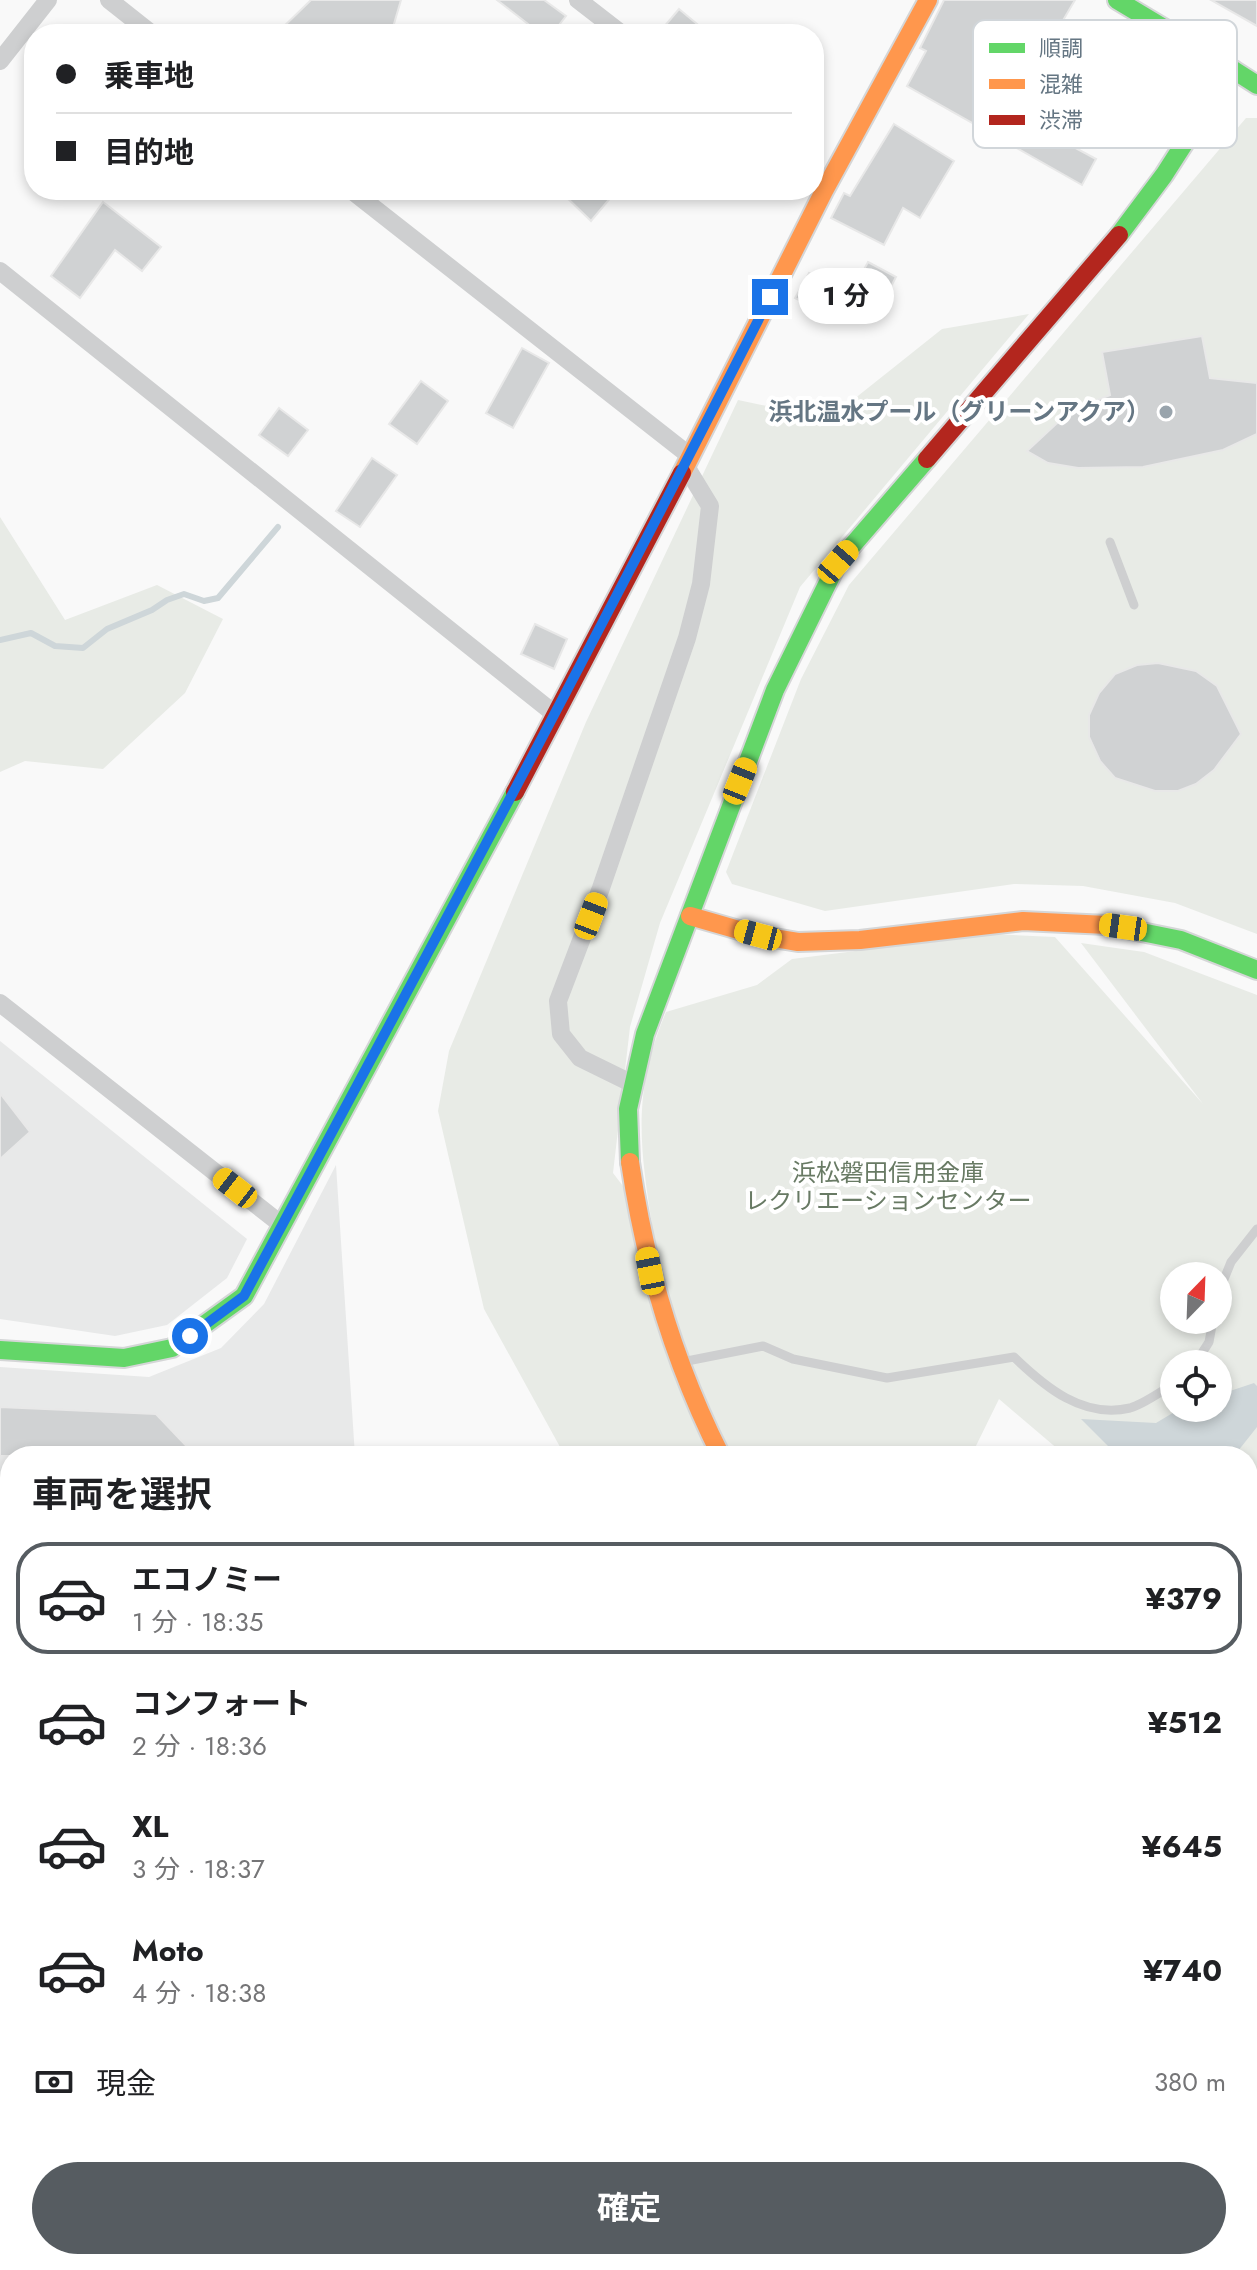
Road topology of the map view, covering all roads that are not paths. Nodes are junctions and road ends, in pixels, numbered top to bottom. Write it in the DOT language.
graph roads {
  1 [pos="48,0"];
  2 [pos="109,0"];
  3 [pos="578,0"];
  4 [pos="928,0"];
  5 [pos="1117,0"];
  6 [pos="1150,20"];
  7 [pos="29,24"];
  8 [pos="139,24"];
  9 [pos="609,24"];
  10 [pos="24,30"];
  11 [pos="0,61"];
  12 [pos="1237,72"];
  13 [pos="1257,85"];
  14 [pos="1181,148"];
  15 [pos="824,178"];
  16 [pos="363,200"];
  17 [pos="813,200"];
  18 [pos="0,271"];
  19 [pos="688,461"];
  20 [pos="1110,542"];
  21 [pos="1134,605"];
  22 [pos="556,715"];
  23 [pos="690,916"];
  24 [pos="1257,970"];
  25 [pos="0,1003"];
  26 [pos="633,1084"];
  27 [pos="282,1225"];
  28 [pos="1257,1229"];
  29 [pos="1231,1262"];
  30 [pos="0,1350"];
  31 [pos="679,1363"];
  32 [pos="1160,1392"];
  33 [pos="716,1446"];
  1 -- 7 [label="street"];
  2 -- 8 [label="street"];
  3 -- 9 [label="street"];
  4 -- 15 [label="street"];
  5 -- 6 [label="street"];
  10 -- 11 [label="street"];
  12 -- 13 [label="street"];
  14 -- 23 [label="street"];
  16 -- 19 [label="street"];
  17 -- 19 [label="street"];
  18 -- 22 [label="street"];
  19 -- 22 [label="street"];
  19 -- 26 [label="street"];
  20 -- 21 [label="lane"];
  22 -- 27 [label="street"];
  23 -- 24 [label="street"];
  23 -- 26 [label="street"];
  25 -- 27 [label="street"];
  26 -- 31 [label="street"];
  27 -- 30 [label="street"];
  28 -- 29 [label="lane"];
  31 -- 32 [label="lane"];
  31 -- 33 [label="street"];
}
